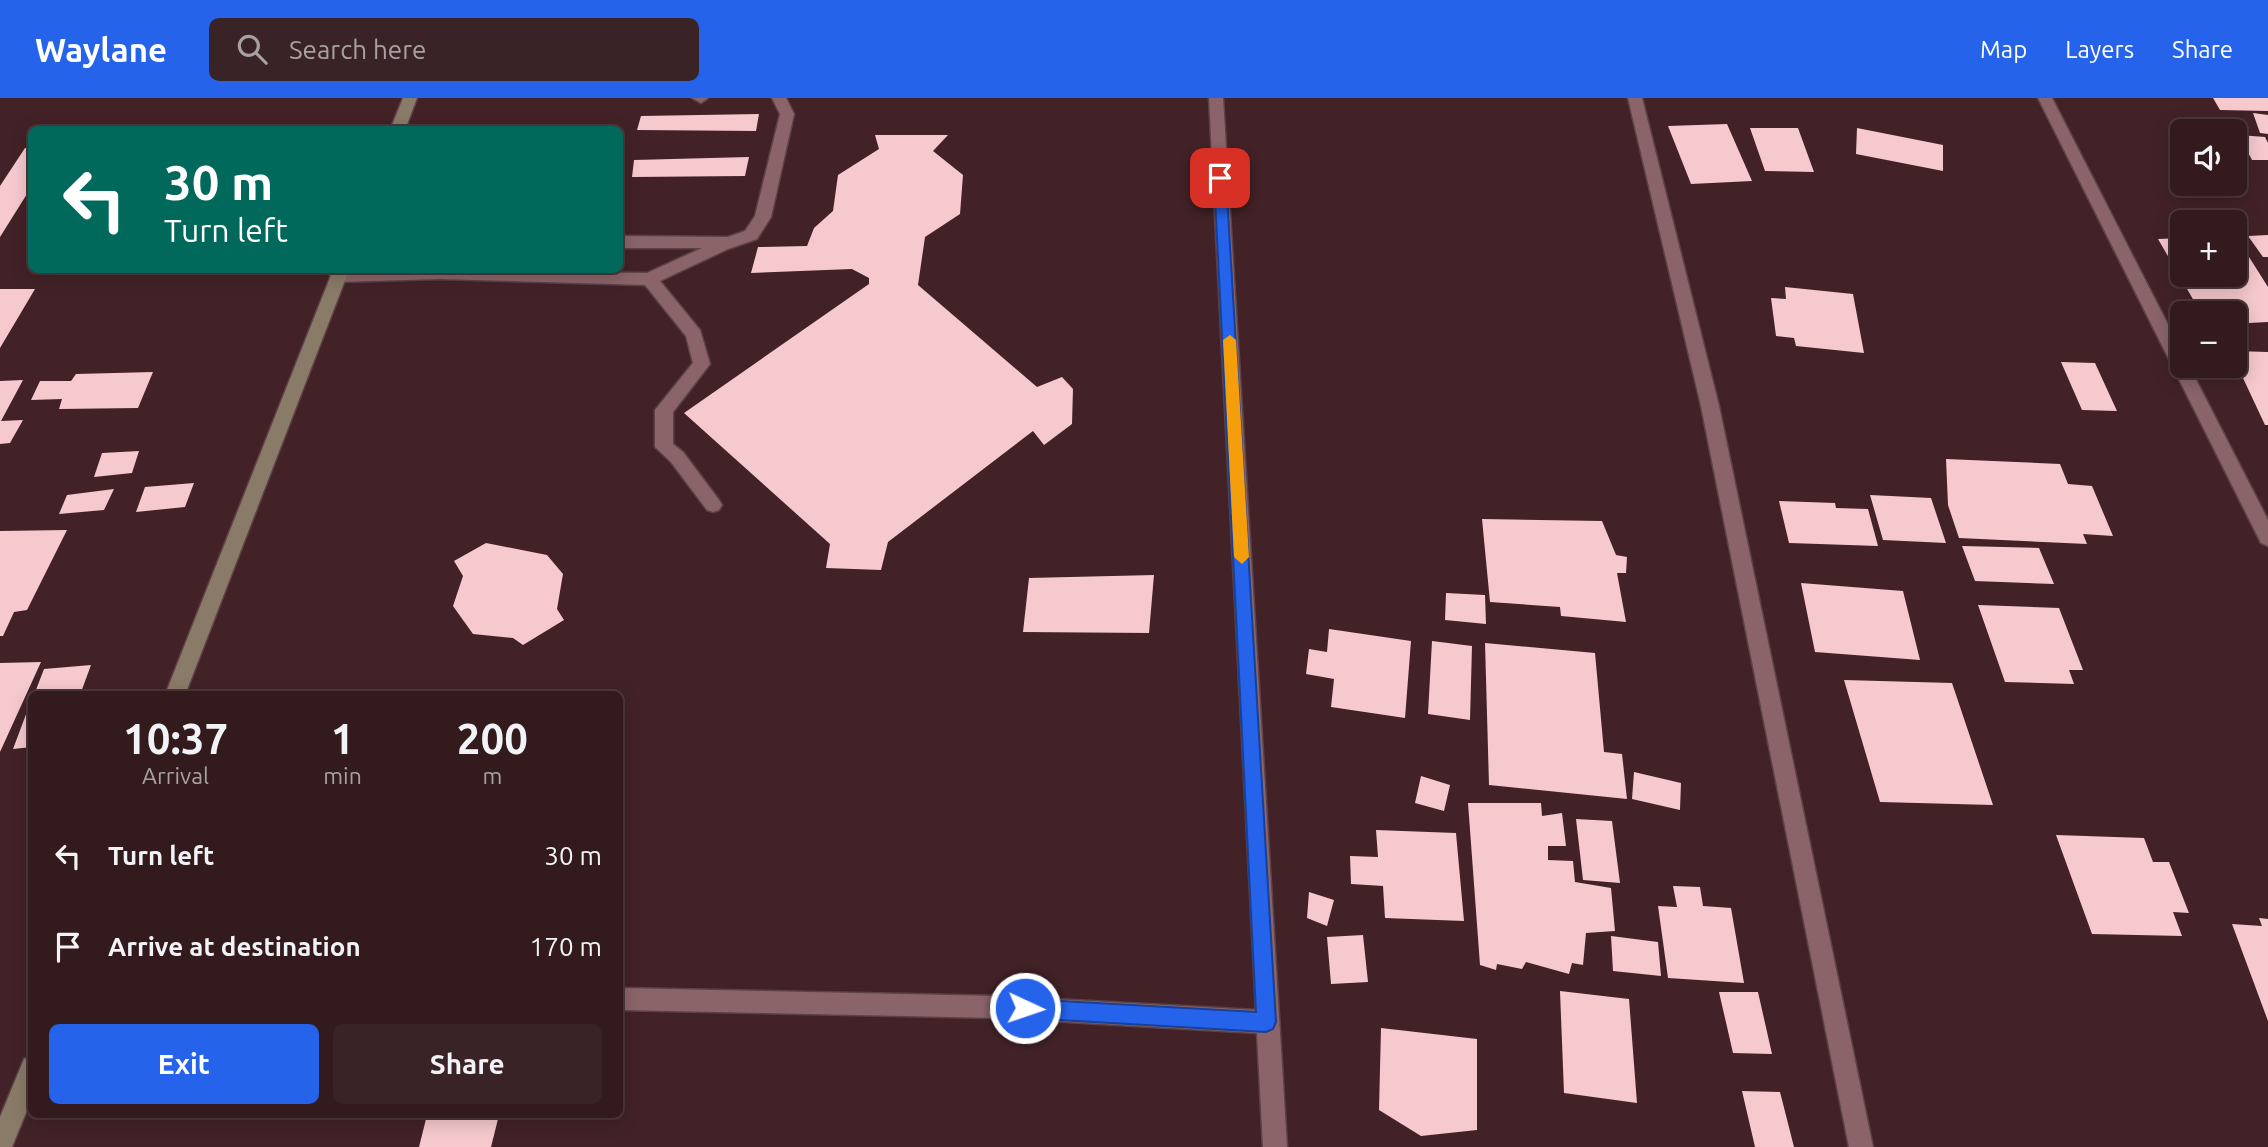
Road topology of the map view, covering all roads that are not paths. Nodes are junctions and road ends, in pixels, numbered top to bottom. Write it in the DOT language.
graph roads {
  1 [pos="410,98"];
  2 [pos="779,98"];
  3 [pos="1216,98"];
  4 [pos="1635,98"];
  5 [pos="2045,98"];
  6 [pos="399,126"];
  7 [pos="623,242"];
  8 [pos="729,243"];
  9 [pos="340,273"];
  10 [pos="649,279"];
  11 [pos="713,505"];
  12 [pos="2268,538"];
  13 [pos="178,691"];
  14 [pos="623,999"];
  15 [pos="1266,1022"];
  16 [pos="28,1077"];
  17 [pos="0,1147"];
  18 [pos="1275,1147"];
  19 [pos="1861,1147"];
  1 -- 6 [label="main road"];
  2 -- 8 [label="street"];
  3 -- 15 [label="street"];
  4 -- 19 [label="street"];
  5 -- 12 [label="street"];
  7 -- 8 [label="street"];
  8 -- 10 [label="street"];
  9 -- 10 [label="street"];
  9 -- 13 [label="main road"];
  10 -- 11 [label="street"];
  14 -- 15 [label="street"];
  15 -- 18 [label="street"];
  16 -- 17 [label="main road"];
}
